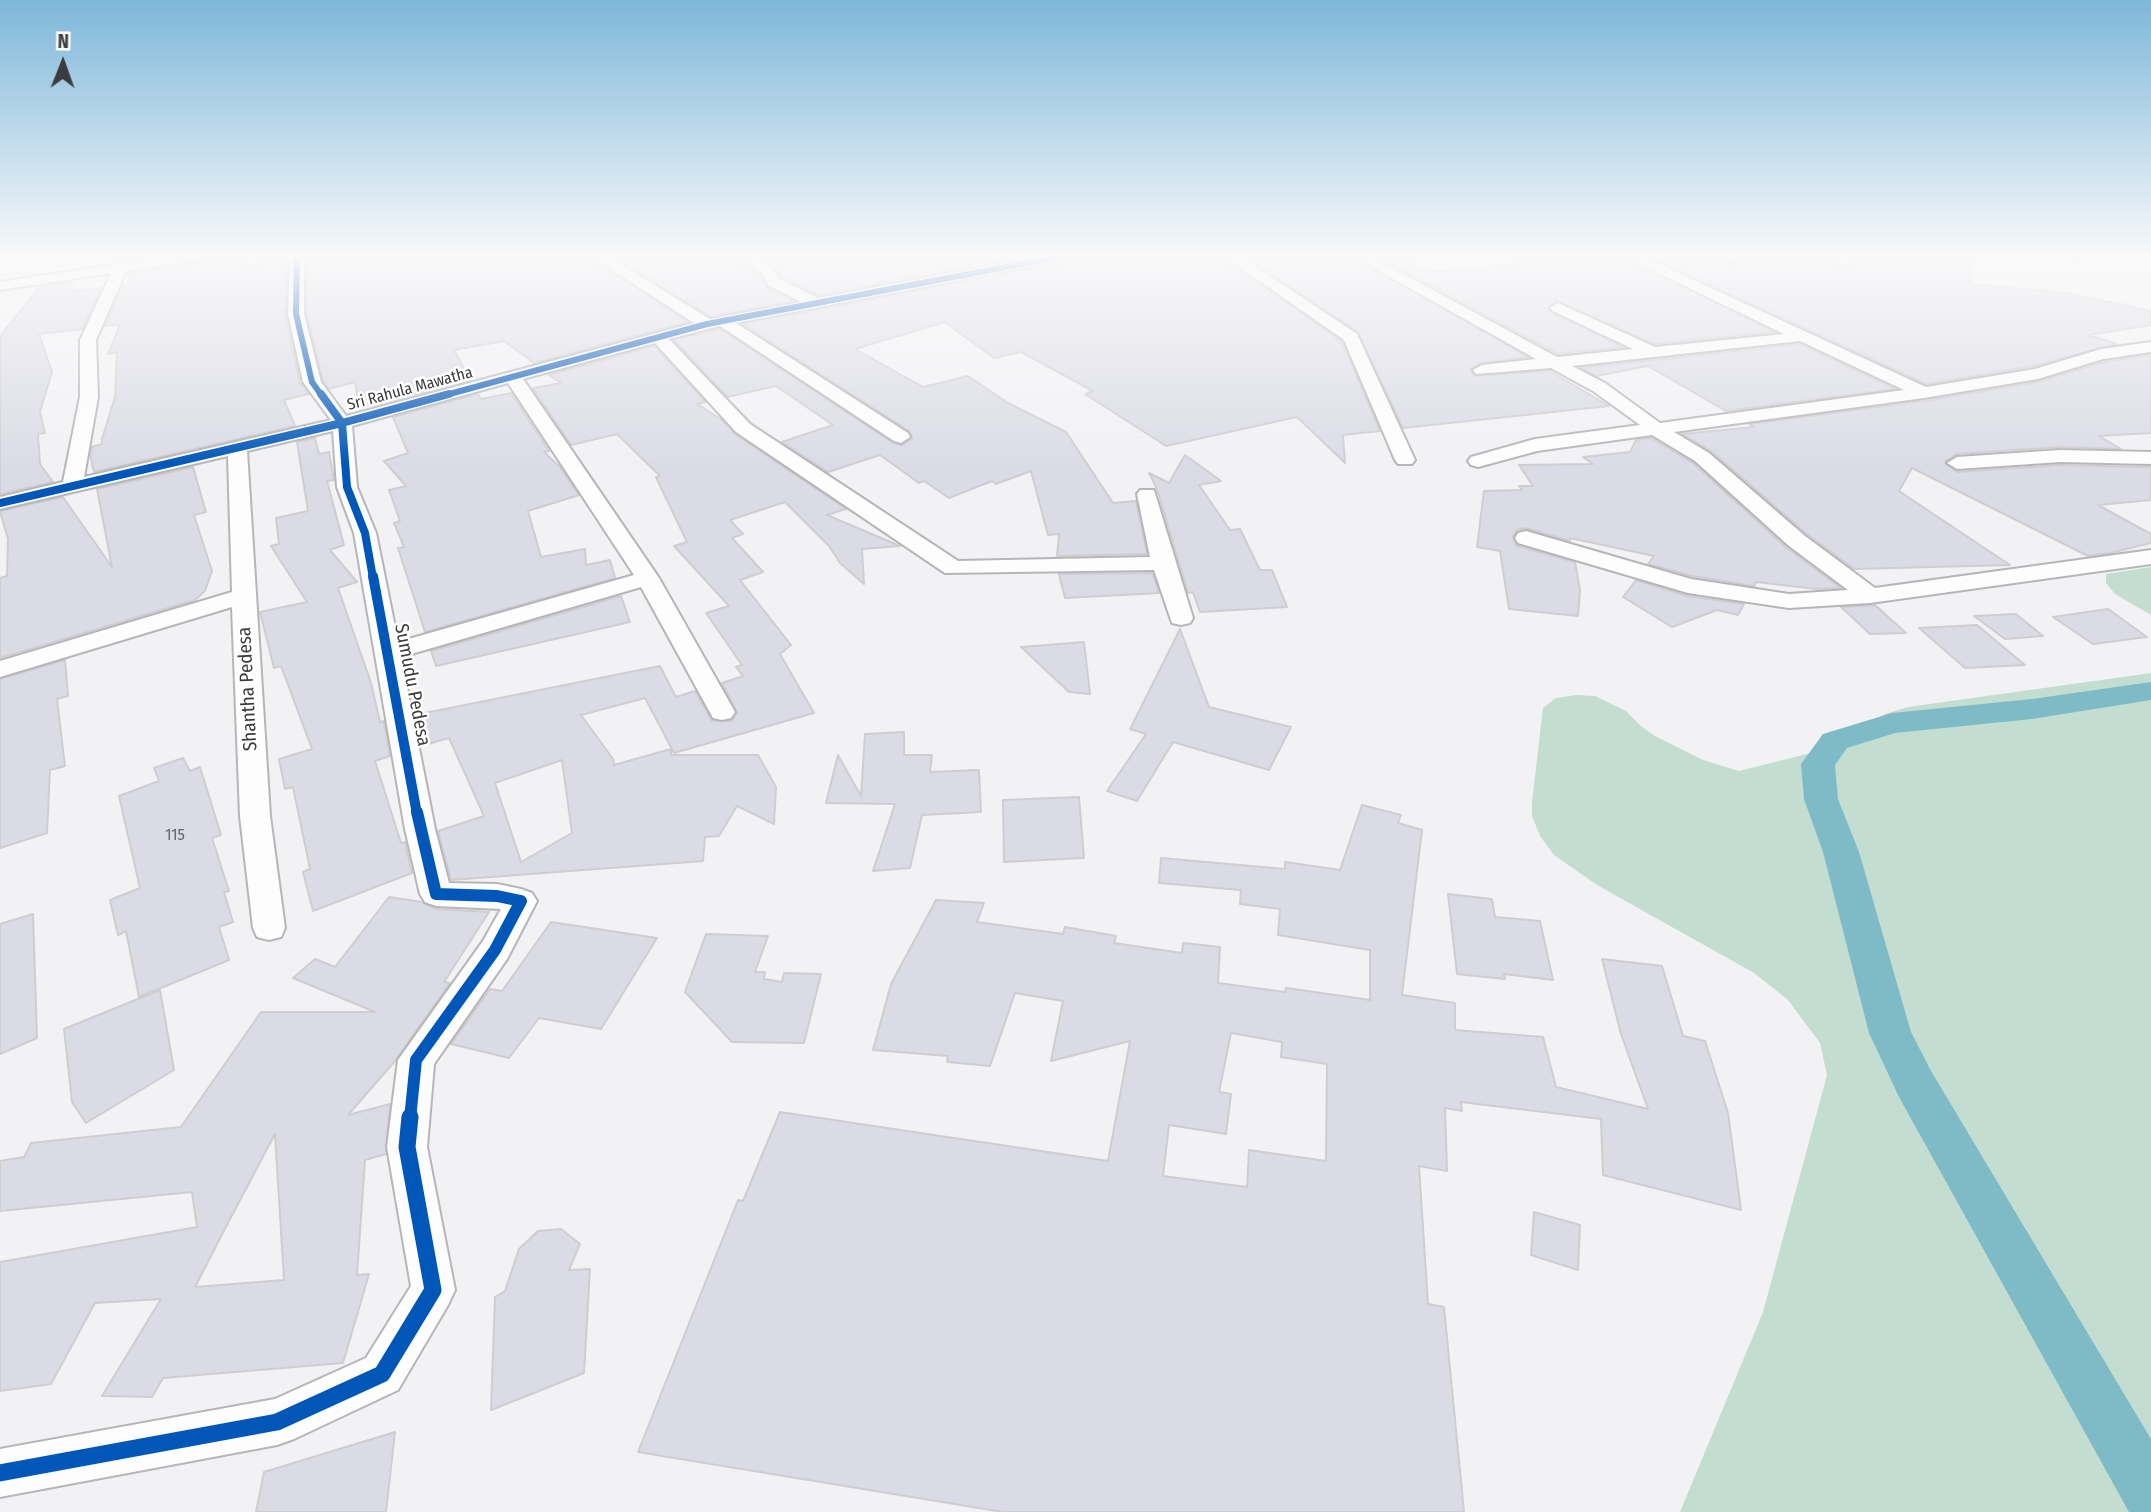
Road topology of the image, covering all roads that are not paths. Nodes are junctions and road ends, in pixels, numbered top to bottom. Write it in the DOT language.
graph roads {
  1 [pos="95,325"];
  2 [pos="298,325"];
  3 [pos="704,325"];
  4 [pos="718,325"];
  5 [pos="1332,325"];
  6 [pos="1484,325"];
  7 [pos="1593,325"];
  8 [pos="1773,325"];
  9 [pos="658,337"];
  10 [pos="1799,337"];
  11 [pos="2151,348"];
  12 [pos="1651,352"];
  13 [pos="1553,363"];
  14 [pos="1482,370"];
  15 [pos="513,377"];
  16 [pos="1924,393"];
  17 [pos="342,423"];
  18 [pos="1659,430"];
  19 [pos="901,436"];
  20 [pos="237,449"];
  21 [pos="2151,458"];
  22 [pos="1405,460"];
  23 [pos="1478,461"];
  24 [pos="1957,463"];
  25 [pos="73,485"];
  26 [pos="1147,494"];
  27 [pos="0,503"];
  28 [pos="1525,538"];
  29 [pos="2151,557"];
  30 [pos="1163,563"];
  31 [pos="648,579"];
  32 [pos="244,596"];
  33 [pos="1870,596"];
  34 [pos="1181,618"];
  35 [pos="388,653"];
  36 [pos="0,668"];
  37 [pos="722,712"];
  38 [pos="269,928"];
  39 [pos="0,1474"];
  1 -- 25 [label="street"];
  2 -- 17 [label="street"];
  3 -- 9 [label="street, Sri Rahula Mawatha"];
  4 -- 19 [label="street"];
  5 -- 22 [label="street"];
  6 -- 13 [label="street"];
  7 -- 12 [label="street"];
  8 -- 10 [label="street"];
  9 -- 15 [label="street, Sri Rahula Mawatha"];
  9 -- 30 [label="street"];
  10 -- 12 [label="street"];
  10 -- 16 [label="street"];
  11 -- 16 [label="street"];
  12 -- 13 [label="street"];
  13 -- 14 [label="street"];
  13 -- 18 [label="street"];
  15 -- 17 [label="street, Sri Rahula Mawatha"];
  15 -- 31 [label="street"];
  16 -- 18 [label="street"];
  17 -- 20 [label="street, Sri Rahula Mawatha"];
  17 -- 35 [label="street, Sumudu Pedesa"];
  18 -- 23 [label="street"];
  18 -- 33 [label="street"];
  20 -- 25 [label="street, Sri Rahula Mawatha"];
  20 -- 32 [label="street, Shantha Pedesa"];
  21 -- 24 [label="street"];
  25 -- 27 [label="street, Sri Rahula Mawatha"];
  26 -- 30 [label="street"];
  28 -- 33 [label="street"];
  29 -- 33 [label="street"];
  30 -- 34 [label="street"];
  31 -- 35 [label="street"];
  31 -- 37 [label="street"];
  32 -- 36 [label="street"];
  32 -- 38 [label="street, Shantha Pedesa"];
  35 -- 39 [label="street, Sumudu Pedesa"];
}
